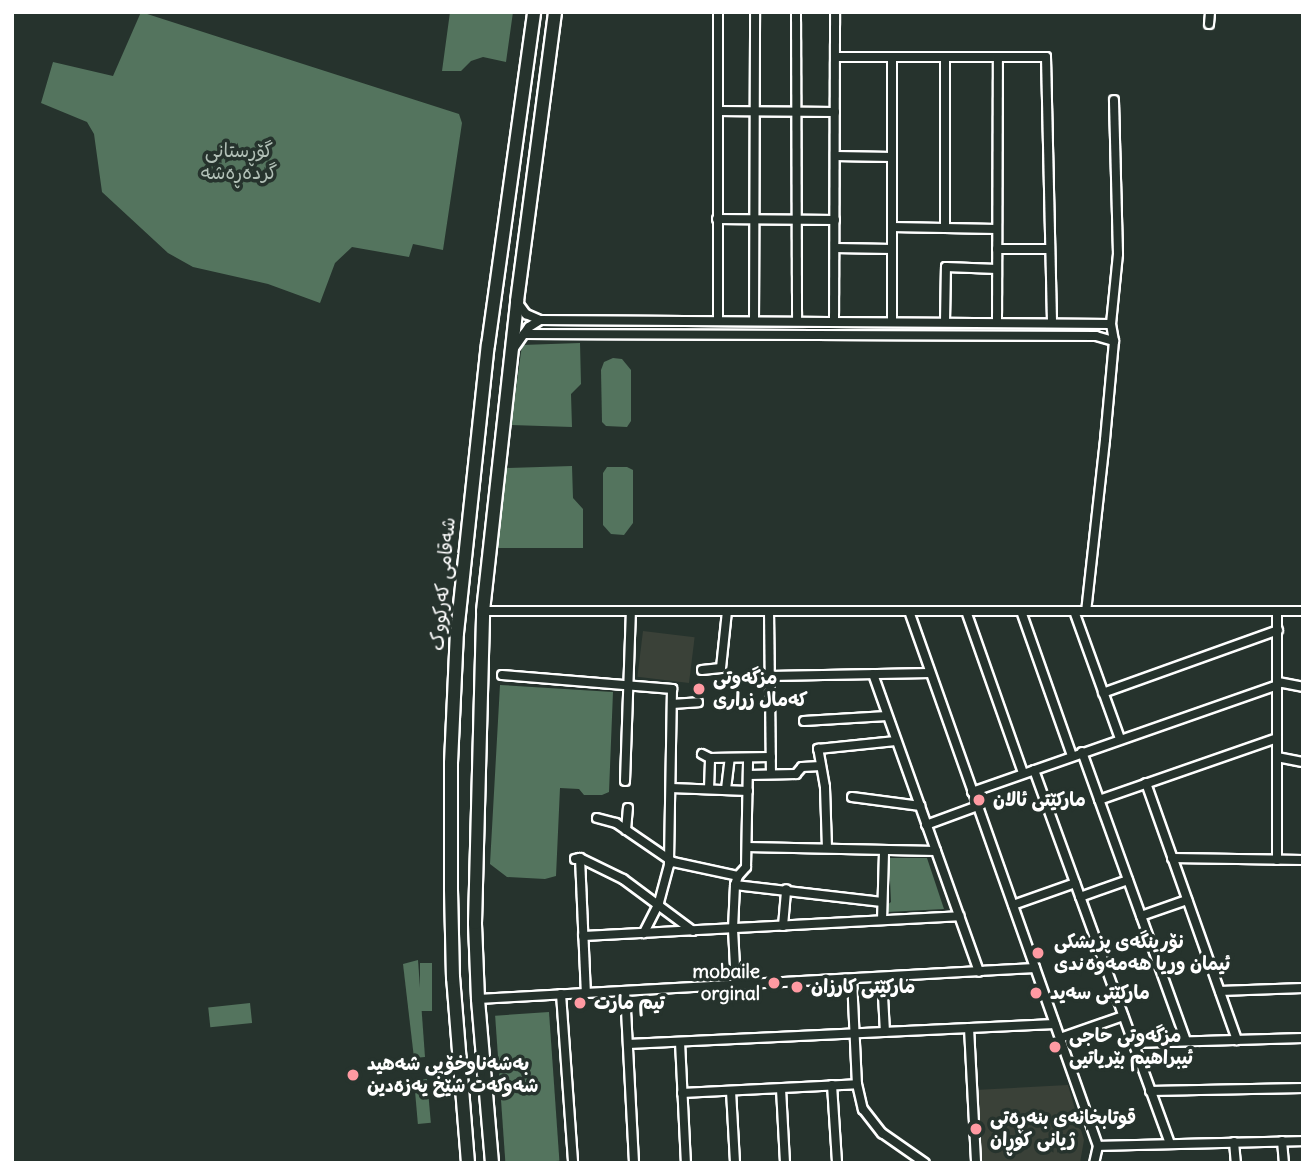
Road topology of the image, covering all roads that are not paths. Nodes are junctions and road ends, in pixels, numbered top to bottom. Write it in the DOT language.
graph roads {
  1 [pos="534,12"];
  2 [pos="555,12"];
  3 [pos="718,12"];
  4 [pos="755,12"];
  5 [pos="796,12"];
  6 [pos="835,12"];
  7 [pos="1210,12"];
  8 [pos="1209,24"];
  9 [pos="835,57"];
  10 [pos="892,57"];
  11 [pos="945,57"];
  12 [pos="998,57"];
  13 [pos="1114,100"];
  14 [pos="718,111"];
  15 [pos="755,111"];
  16 [pos="796,112"];
  17 [pos="835,112"];
  18 [pos="835,156"];
  19 [pos="892,157"];
  20 [pos="717,219"];
  21 [pos="755,219"];
  22 [pos="797,220"];
  23 [pos="835,220"];
  24 [pos="892,228"];
  25 [pos="945,228"];
  26 [pos="997,229"];
  27 [pos="835,248"];
  28 [pos="892,248"];
  29 [pos="997,248"];
  30 [pos="1050,249"];
  31 [pos="997,269"];
  32 [pos="517,301"];
  33 [pos="540,320"];
  34 [pos="718,321"];
  35 [pos="754,321"];
  36 [pos="779,321"];
  37 [pos="797,321"];
  38 [pos="834,322"];
  39 [pos="892,322"];
  40 [pos="945,322"];
  41 [pos="958,322"];
  42 [pos="997,322"];
  43 [pos="1052,322"];
  44 [pos="1111,324"];
  45 [pos="524,334"];
  46 [pos="779,335"];
  47 [pos="958,335"];
  48 [pos="1114,341"];
  49 [pos="512,351"];
  50 [pos="483,611"];
  51 [pos="631,611"];
  52 [pos="727,611"];
  53 [pos="769,611"];
  54 [pos="909,611"];
  55 [pos="966,611"];
  56 [pos="1021,611"];
  57 [pos="1074,611"];
  58 [pos="1086,611"];
  59 [pos="1278,611"];
  60 [pos="1303,611"];
  61 [pos="1278,629"];
  62 [pos="702,670"];
  63 [pos="930,673"];
  64 [pos="873,674"];
  65 [pos="502,675"];
  66 [pos="770,676"];
  67 [pos="627,683"];
  68 [pos="1278,683"];
  69 [pos="1303,687"];
  70 [pos="1103,693"];
  71 [pos="698,702"];
  72 [pos="672,704"];
  73 [pos="452,716"];
  74 [pos="887,716"];
  75 [pos="478,718"];
  76 [pos="804,721"];
  77 [pos="1277,738"];
  78 [pos="1120,739"];
  79 [pos="897,741"];
  80 [pos="1082,752"];
  81 [pos="1072,756"];
  82 [pos="771,757"];
  83 [pos="1277,757"];
  84 [pos="730,758"];
  85 [pos="748,758"];
  86 [pos="1303,762"];
  87 [pos="821,766"];
  88 [pos="1034,770"];
  89 [pos="1023,773"];
  90 [pos="771,774"];
  91 [pos="748,775"];
  92 [pos="625,781"];
  93 [pos="1146,783"];
  94 [pos="671,788"];
  95 [pos="709,789"];
  96 [pos="726,789"];
  97 [pos="748,791"];
  98 [pos="972,792"];
  99 [pos="852,797"];
  100 [pos="1099,800"];
  101 [pos="920,806"];
  102 [pos="978,806"];
  103 [pos="628,808"];
  104 [pos="597,818"];
  105 [pos="926,825"];
  106 [pos="626,830"];
  107 [pos="747,847"];
  108 [pos="827,848"];
  109 [pos="884,851"];
  110 [pos="936,851"];
  111 [pos="1172,858"];
  112 [pos="670,860"];
  113 [pos="1277,860"];
  114 [pos="1303,860"];
  115 [pos="736,880"];
  116 [pos="1128,880"];
  117 [pos="1075,883"];
  118 [pos="786,889"];
  119 [pos="1080,897"];
  120 [pos="1187,900"];
  121 [pos="882,902"];
  122 [pos="659,903"];
  123 [pos="1013,905"];
  124 [pos="959,916"];
  125 [pos="1141,916"];
  126 [pos="882,920"];
  127 [pos="783,926"];
  128 [pos="733,929"];
  129 [pos="693,931"];
  130 [pos="644,933"];
  131 [pos="583,936"];
  132 [pos="1035,968"];
  133 [pos="979,972"];
  134 [pos="882,977"];
  135 [pos="852,979"];
  136 [pos="736,985"];
  137 [pos="1303,988"];
  138 [pos="625,991"];
  139 [pos="1220,991"];
  140 [pos="586,993"];
  141 [pos="561,994"];
  142 [pos="478,999"];
  143 [pos="1123,1016"];
  144 [pos="1055,1024"];
  145 [pos="969,1028"];
  146 [pos="885,1032"];
  147 [pos="855,1034"];
  148 [pos="1060,1038"];
  149 [pos="1303,1038"];
  150 [pos="1237,1040"];
  151 [pos="1186,1041"];
  152 [pos="680,1042"];
  153 [pos="1132,1042"];
  154 [pos="628,1044"];
  155 [pos="857,1084"];
  156 [pos="832,1085"];
  157 [pos="781,1088"];
  158 [pos="1303,1088"];
  159 [pos="731,1091"];
  160 [pos="1150,1091"];
  161 [pos="682,1093"];
  162 [pos="1303,1140"];
  163 [pos="1282,1141"];
  164 [pos="1234,1142"];
  165 [pos="1170,1144"];
  166 [pos="1098,1146"];
  167 [pos="468,1163"];
  168 [pos="492,1163"];
  169 [pos="573,1163"];
  170 [pos="635,1163"];
  171 [pos="686,1163"];
  172 [pos="735,1163"];
  173 [pos="785,1163"];
  174 [pos="837,1163"];
  175 [pos="926,1163"];
  176 [pos="976,1163"];
  177 [pos="1094,1163"];
  178 [pos="1236,1163"];
  179 [pos="1284,1163"];
  1 -- 73 [label="highway, شەقامی کەرکووک"];
  2 -- 32 [label="highway"];
  3 -- 14 [label="street"];
  4 -- 15 [label="street"];
  5 -- 16 [label="street"];
  6 -- 9 [label="street"];
  7 -- 8 [label="street"];
  9 -- 10 [label="street"];
  9 -- 17 [label="street"];
  10 -- 11 [label="street"];
  10 -- 19 [label="street"];
  11 -- 12 [label="street"];
  11 -- 25 [label="street"];
  12 -- 26 [label="street"];
  12 -- 30 [label="street"];
  13 -- 44 [label="street"];
  14 -- 15 [label="street"];
  14 -- 20 [label="street"];
  15 -- 16 [label="street"];
  15 -- 21 [label="street"];
  16 -- 17 [label="street"];
  16 -- 22 [label="street"];
  17 -- 18 [label="street"];
  18 -- 19 [label="street"];
  18 -- 23 [label="street"];
  19 -- 24 [label="street"];
  20 -- 21 [label="street"];
  20 -- 34 [label="street"];
  21 -- 22 [label="street"];
  21 -- 35 [label="street"];
  22 -- 23 [label="street"];
  22 -- 37 [label="street"];
  23 -- 27 [label="street"];
  24 -- 25 [label="street"];
  24 -- 28 [label="street"];
  25 -- 26 [label="street"];
  26 -- 29 [label="street"];
  27 -- 28 [label="street"];
  27 -- 38 [label="street"];
  28 -- 39 [label="street"];
  29 -- 30 [label="street"];
  29 -- 31 [label="street"];
  30 -- 43 [label="street"];
  31 -- 40 [label="street"];
  31 -- 42 [label="street"];
  32 -- 33 [label="street"];
  32 -- 49 [label="highway"];
  33 -- 34 [label="street"];
  33 -- 45 [label="street"];
  34 -- 35 [label="street"];
  35 -- 36 [label="street"];
  36 -- 37 [label="street"];
  36 -- 46 [label="street"];
  37 -- 38 [label="street"];
  38 -- 39 [label="street"];
  39 -- 40 [label="street"];
  40 -- 41 [label="street"];
  41 -- 42 [label="street"];
  41 -- 47 [label="street"];
  42 -- 43 [label="street"];
  43 -- 44 [label="street"];
  44 -- 48 [label="street"];
  45 -- 46 [label="street"];
  45 -- 49 [label="street"];
  46 -- 47 [label="street"];
  47 -- 48 [label="street"];
  48 -- 58 [label="street"];
  49 -- 50 [label="highway"];
  50 -- 51 [label="street"];
  50 -- 75 [label="highway"];
  51 -- 52 [label="street"];
  51 -- 67 [label="street"];
  52 -- 53 [label="street"];
  52 -- 62 [label="street"];
  53 -- 54 [label="street"];
  53 -- 66 [label="street"];
  54 -- 55 [label="street"];
  54 -- 63 [label="street"];
  55 -- 56 [label="street"];
  55 -- 89 [label="street"];
  56 -- 57 [label="street"];
  56 -- 81 [label="street"];
  57 -- 58 [label="street"];
  57 -- 70 [label="street"];
  58 -- 59 [label="street"];
  59 -- 60 [label="street"];
  59 -- 61 [label="street"];
  61 -- 68 [label="street"];
  61 -- 70 [label="street"];
  63 -- 64 [label="street"];
  63 -- 98 [label="street"];
  64 -- 66 [label="street"];
  64 -- 74 [label="street"];
  65 -- 67 [label="street"];
  66 -- 82 [label="street"];
  67 -- 72 [label="street"];
  67 -- 92 [label="street"];
  68 -- 69 [label="street"];
  68 -- 77 [label="street"];
  68 -- 78 [label="street"];
  70 -- 78 [label="street"];
  71 -- 72 [label="street"];
  72 -- 94 [label="street"];
  73 -- 75 [label="highway"];
  73 -- 167 [label="highway, شەقامی کەرکووک"];
  74 -- 76 [label="street"];
  74 -- 79 [label="street"];
  75 -- 142 [label="highway"];
  77 -- 83 [label="street"];
  77 -- 93 [label="street"];
  78 -- 80 [label="street"];
  79 -- 87 [label="street"];
  79 -- 101 [label="street"];
  80 -- 81 [label="street"];
  80 -- 100 [label="street"];
  81 -- 88 [label="street"];
  82 -- 85 [label="street"];
  82 -- 90 [label="street"];
  83 -- 86 [label="street"];
  83 -- 113 [label="street"];
  84 -- 85 [label="street"];
  84 -- 95 [label="street"];
  84 -- 96 [label="street"];
  85 -- 91 [label="street"];
  87 -- 90 [label="street"];
  87 -- 108 [label="street"];
  88 -- 89 [label="street"];
  88 -- 117 [label="street"];
  89 -- 98 [label="street"];
  90 -- 91 [label="street"];
  91 -- 97 [label="street"];
  93 -- 100 [label="street"];
  93 -- 111 [label="street"];
  94 -- 95 [label="street"];
  94 -- 112 [label="street"];
  95 -- 96 [label="street"];
  96 -- 97 [label="street"];
  97 -- 107 [label="street"];
  98 -- 102 [label="street"];
  99 -- 101 [label="street"];
  100 -- 116 [label="street"];
  101 -- 105 [label="street"];
  102 -- 105 [label="street"];
  102 -- 123 [label="street"];
  103 -- 106 [label="street"];
  104 -- 106 [label="street"];
  105 -- 110 [label="street"];
  106 -- 112 [label="street"];
  107 -- 108 [label="street"];
  107 -- 115 [label="street"];
  108 -- 109 [label="street"];
  109 -- 110 [label="street"];
  109 -- 121 [label="street"];
  110 -- 124 [label="street"];
  111 -- 113 [label="street"];
  111 -- 120 [label="street"];
  112 -- 115 [label="street"];
  112 -- 122 [label="street"];
  113 -- 114 [label="street"];
  115 -- 118 [label="street"];
  115 -- 128 [label="street"];
  116 -- 119 [label="street"];
  116 -- 125 [label="street"];
  117 -- 119 [label="street"];
  117 -- 123 [label="street"];
  118 -- 121 [label="street"];
  118 -- 127 [label="street"];
  119 -- 143 [label="street"];
  120 -- 125 [label="street"];
  120 -- 139 [label="street"];
  121 -- 126 [label="street"];
  122 -- 129 [label="street"];
  122 -- 130 [label="street"];
  122 -- 131 [label="street"];
  123 -- 132 [label="street"];
  124 -- 126 [label="street"];
  124 -- 133 [label="street"];
  125 -- 151 [label="street"];
  126 -- 127 [label="street"];
  127 -- 128 [label="street"];
  128 -- 129 [label="street"];
  128 -- 136 [label="street"];
  129 -- 130 [label="street"];
  130 -- 131 [label="street"];
  131 -- 140 [label="street"];
  132 -- 133 [label="street"];
  132 -- 144 [label="street"];
  133 -- 134 [label="street"];
  134 -- 135 [label="street"];
  134 -- 146 [label="street"];
  135 -- 136 [label="street"];
  135 -- 147 [label="street"];
  136 -- 138 [label="street"];
  137 -- 139 [label="street"];
  138 -- 140 [label="street"];
  138 -- 154 [label="street"];
  139 -- 150 [label="street"];
  140 -- 141 [label="street"];
  141 -- 142 [label="street"];
  141 -- 169 [label="street"];
  142 -- 168 [label="highway"];
  143 -- 148 [label="street"];
  143 -- 153 [label="street"];
  144 -- 145 [label="street"];
  144 -- 148 [label="street"];
  145 -- 146 [label="street"];
  145 -- 176 [label="street"];
  146 -- 147 [label="street"];
  147 -- 152 [label="street"];
  147 -- 155 [label="street"];
  148 -- 166 [label="street"];
  149 -- 150 [label="street"];
  150 -- 151 [label="street"];
  151 -- 153 [label="street"];
  152 -- 154 [label="street"];
  152 -- 161 [label="street"];
  153 -- 160 [label="street"];
  154 -- 170 [label="street"];
  155 -- 156 [label="street"];
  155 -- 175 [label="street"];
  156 -- 157 [label="street"];
  156 -- 174 [label="street"];
  157 -- 159 [label="street"];
  157 -- 173 [label="street"];
  158 -- 160 [label="street"];
  159 -- 161 [label="street"];
  159 -- 172 [label="street"];
  160 -- 165 [label="street"];
  161 -- 171 [label="street"];
  162 -- 163 [label="street"];
  163 -- 164 [label="street"];
  163 -- 179 [label="street"];
  164 -- 165 [label="street"];
  164 -- 178 [label="street"];
  165 -- 166 [label="street"];
  166 -- 177 [label="street"];
}
